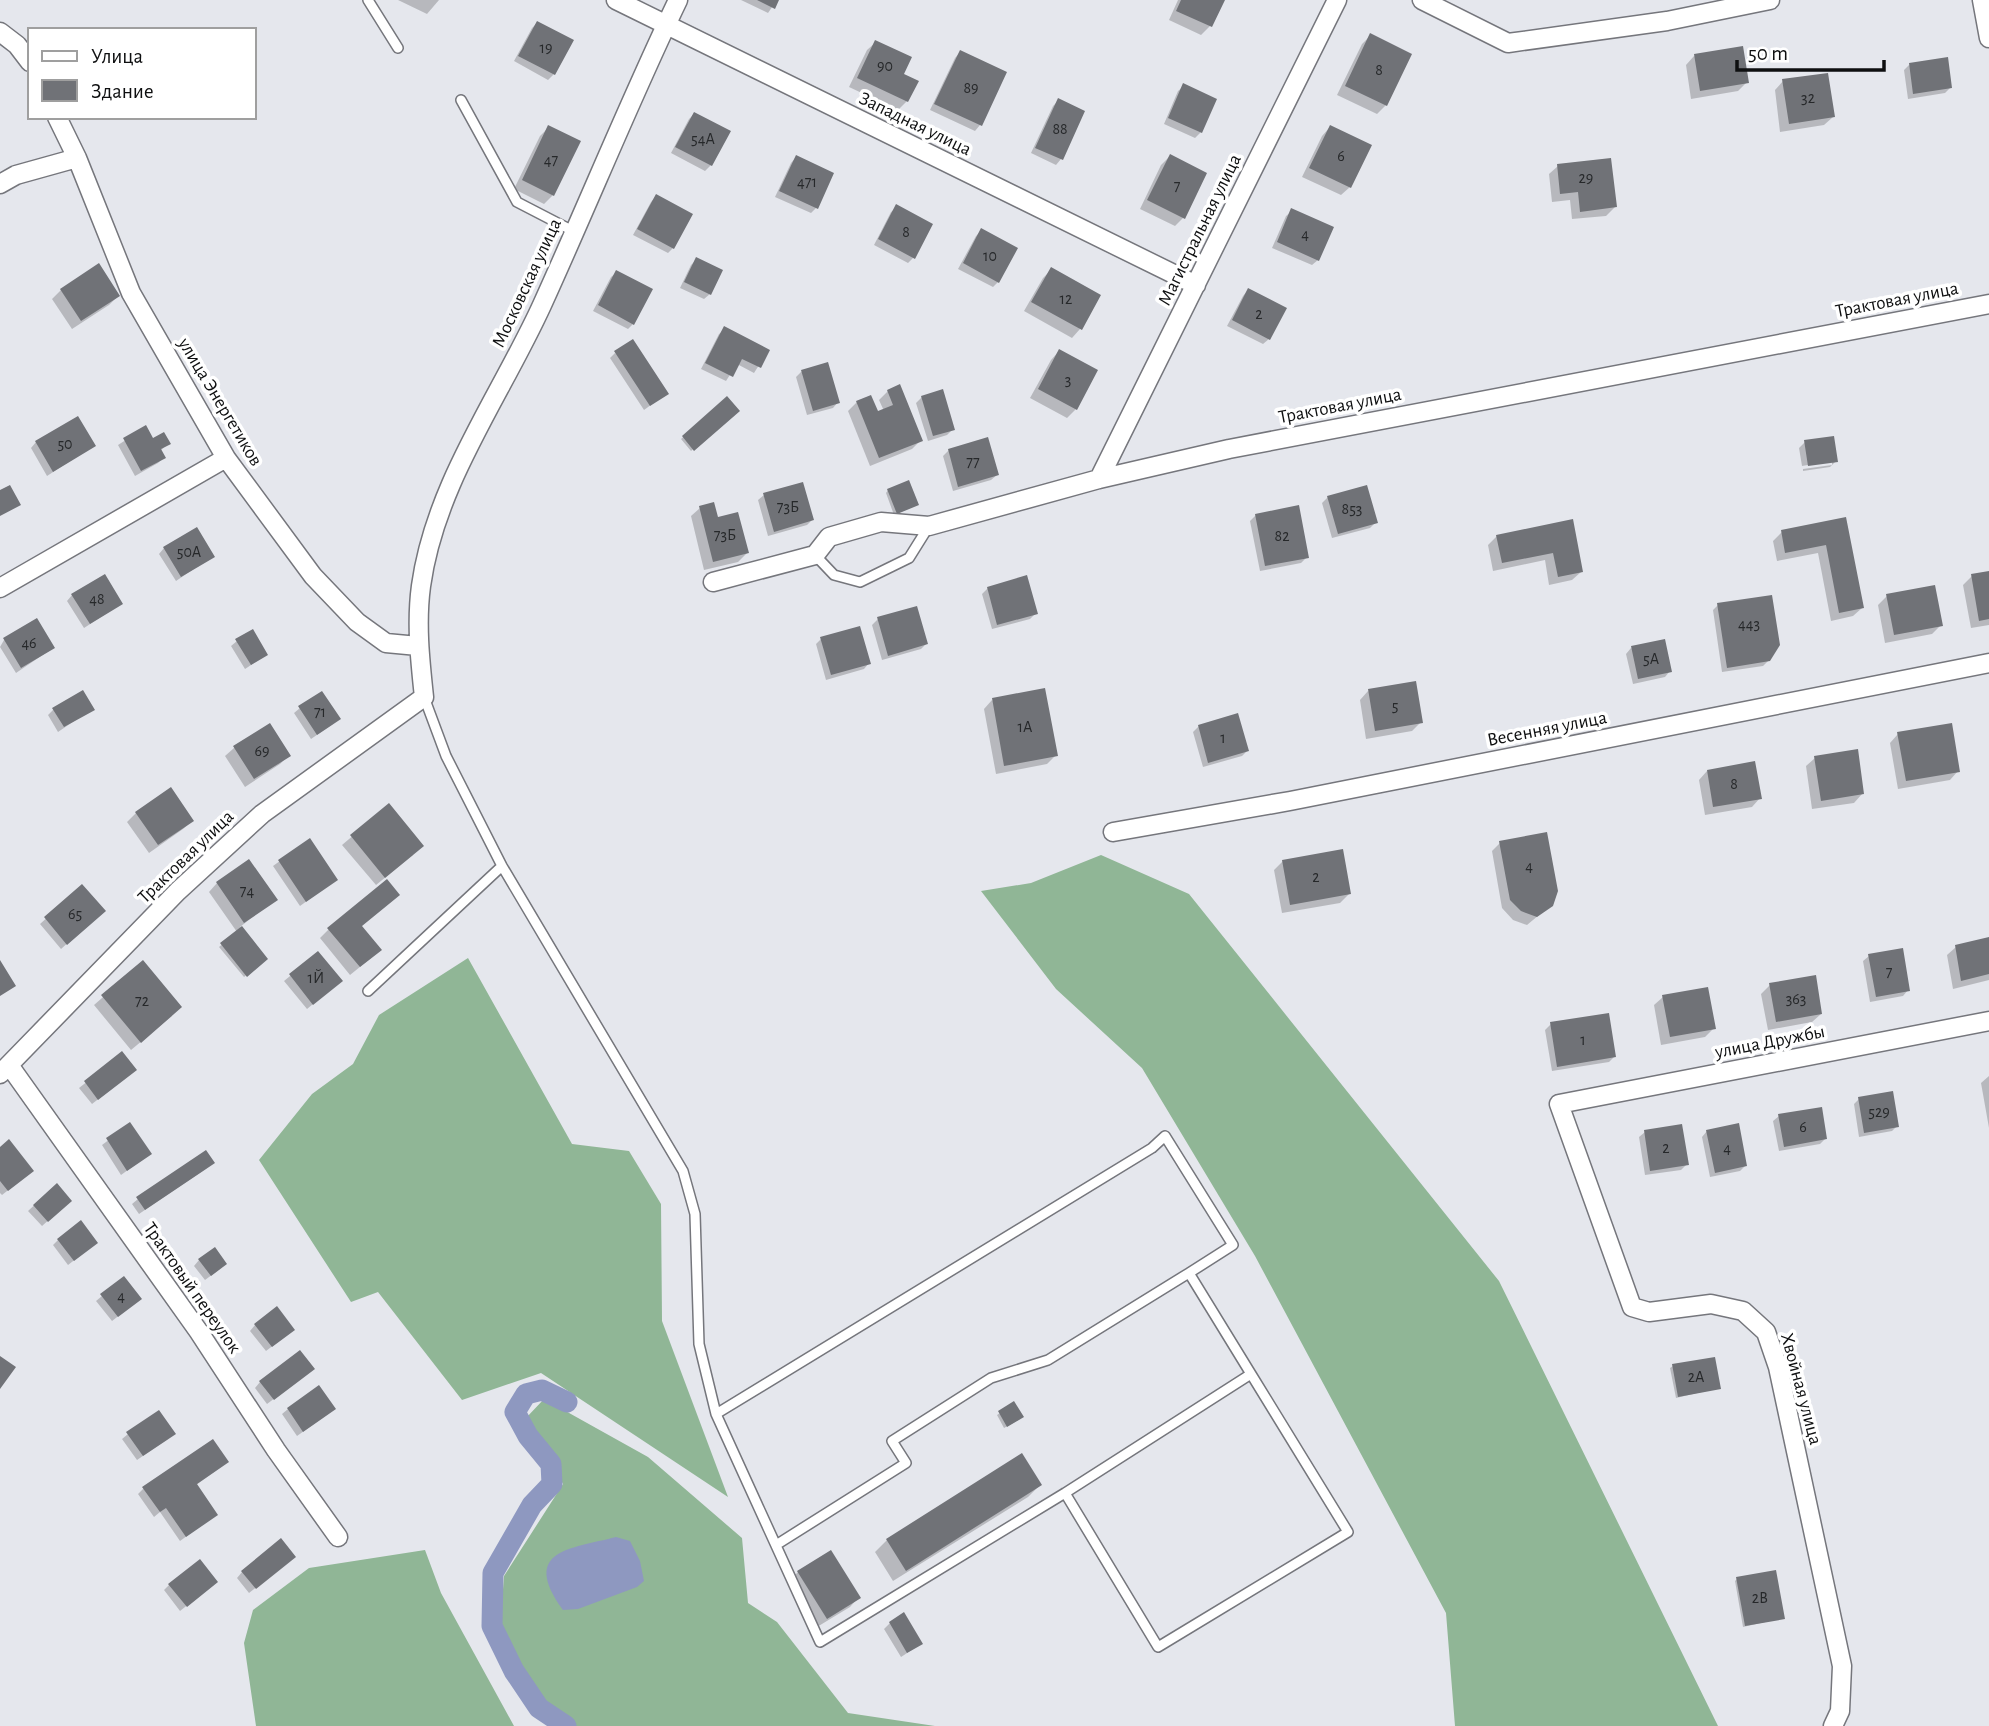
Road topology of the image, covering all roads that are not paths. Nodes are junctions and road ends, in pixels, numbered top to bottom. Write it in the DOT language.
graph roads {
  1 [pos="368,0"];
  2 [pos="616,0"];
  3 [pos="678,0"];
  4 [pos="1337,0"];
  5 [pos="1422,0"];
  6 [pos="1770,0"];
  7 [pos="1983,0"];
  8 [pos="666,25"];
  9 [pos="0,32"];
  10 [pos="1989,38"];
  11 [pos="398,48"];
  12 [pos="28,59"];
  13 [pos="461,100"];
  14 [pos="58,119"];
  15 [pos="77,158"];
  16 [pos="0,184"];
  17 [pos="575,232"];
  18 [pos="1196,285"];
  19 [pos="1989,304"];
  20 [pos="226,458"];
  21 [pos="1099,479"];
  22 [pos="929,526"];
  23 [pos="815,555"];
  24 [pos="713,582"];
  25 [pos="0,588"];
  26 [pos="418,646"];
  27 [pos="1989,663"];
  28 [pos="424,697"];
  29 [pos="1113,832"];
  30 [pos="502,866"];
  31 [pos="368,991"];
  32 [pos="1989,1021"];
  33 [pos="5,1069"];
  34 [pos="1559,1104"];
  35 [pos="1189,1273"];
  36 [pos="1251,1374"];
  37 [pos="716,1414"];
  38 [pos="1065,1493"];
  39 [pos="338,1537"];
  40 [pos="776,1545"];
  41 [pos="1833,1726"];
  1 -- 11 [label="lane"];
  2 -- 8 [label="street, Западная улица"];
  3 -- 8 [label="street, Московская улица"];
  4 -- 18 [label="street, Магистральная улица"];
  5 -- 6 [label="street"];
  7 -- 10 [label="street"];
  8 -- 17 [label="street, Московская улица"];
  8 -- 18 [label="street, Западная улица"];
  9 -- 12 [label="street"];
  13 -- 17 [label="lane"];
  14 -- 15 [label="street, улица Энергетиков"];
  15 -- 16 [label="street"];
  15 -- 20 [label="street, улица Энергетиков"];
  17 -- 26 [label="street, Московская улица"];
  18 -- 21 [label="street, Магистральная улица"];
  19 -- 21 [label="street, Трактовая улица"];
  20 -- 25 [label="street"];
  20 -- 26 [label="street, улица Энергетиков"];
  21 -- 22 [label="street, Трактовая улица"];
  22 -- 23 [label="street, Трактовая улица"];
  22 -- 23 [label="lane"];
  23 -- 24 [label="street, Трактовая улица"];
  26 -- 28 [label="street, Московская улица"];
  27 -- 29 [label="street, Весенняя улица"];
  28 -- 30 [label="lane"];
  28 -- 33 [label="street, Трактовая улица"];
  30 -- 31 [label="lane"];
  30 -- 37 [label="lane"];
  32 -- 34 [label="street, улица Дружбы"];
  33 -- 39 [label="street, Трактовый переулок"];
  34 -- 41 [label="street, Хвойная улица"];
  35 -- 36 [label="lane"];
  35 -- 37 [label="lane"];
  35 -- 40 [label="lane"];
  36 -- 38 [label="lane"];
  36 -- 38 [label="lane"];
  37 -- 40 [label="lane"];
  38 -- 40 [label="lane"];
}
